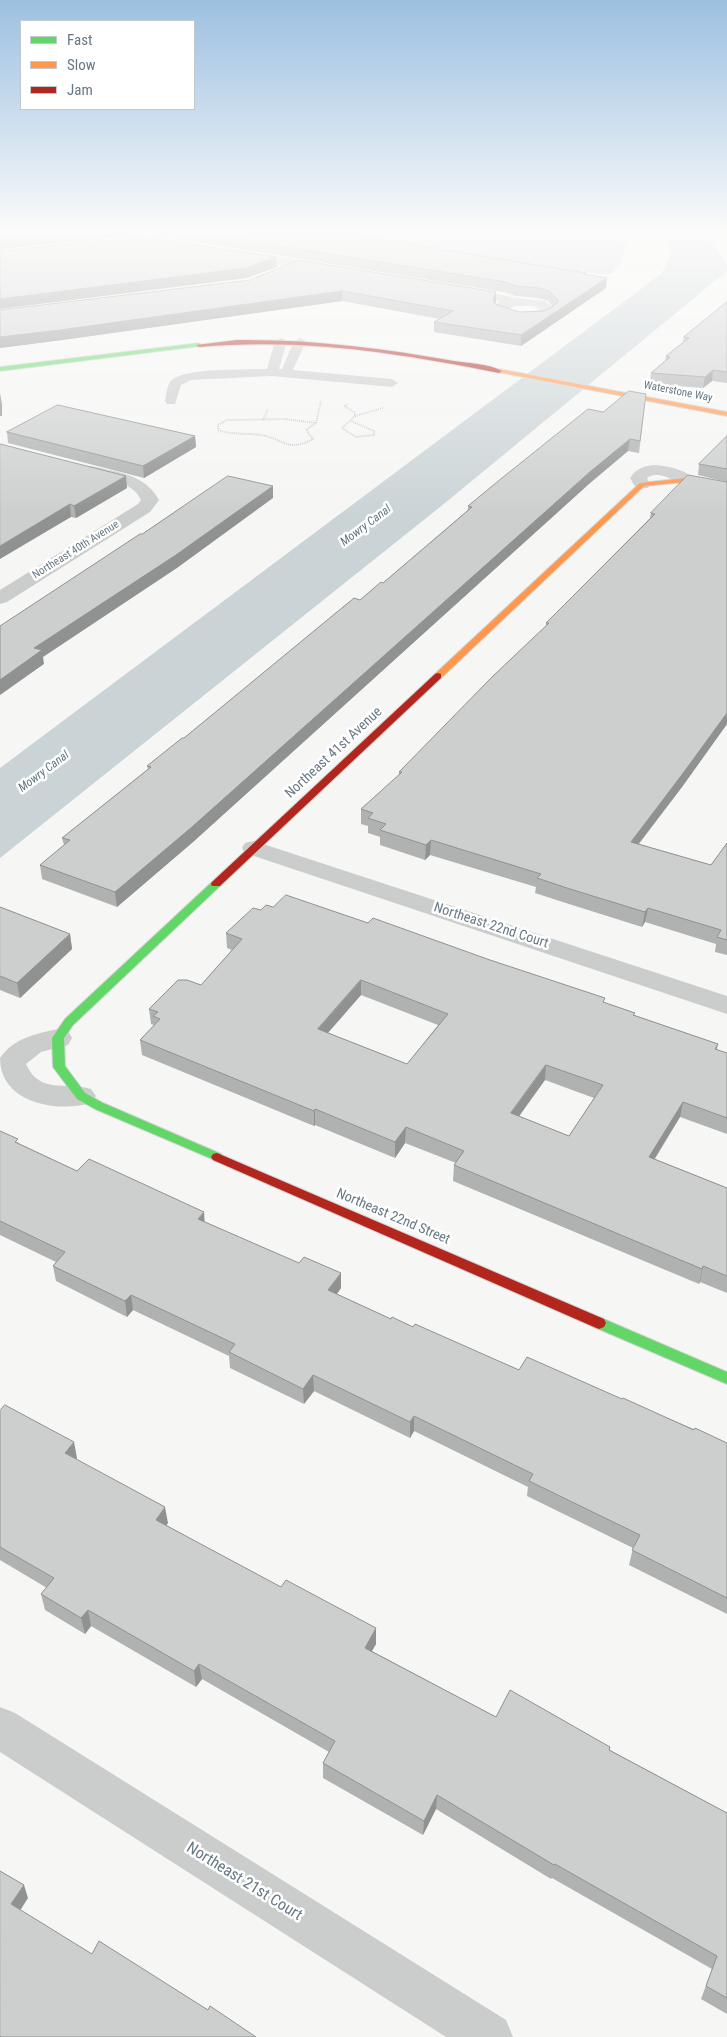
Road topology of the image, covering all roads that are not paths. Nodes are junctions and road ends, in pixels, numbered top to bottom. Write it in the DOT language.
graph roads {
  1 [pos="281,341"];
  2 [pos="300,342"];
  3 [pos="0,369"];
  4 [pos="272,372"];
  5 [pos="286,373"];
  6 [pos="392,383"];
  7 [pos="171,401"];
  8 [pos="727,414"];
  9 [pos="77,468"];
  10 [pos="686,480"];
  11 [pos="642,484"];
  12 [pos="727,488"];
  13 [pos="0,598"];
  14 [pos="254,848"];
  15 [pos="727,1005"];
  16 [pos="58,1038"];
  17 [pos="81,1096"];
  18 [pos="727,1378"];
  19 [pos="0,1728"];
  20 [pos="488,2037"];
  1 -- 2 [label="street, Waterstone Way"];
  1 -- 3 [label="street, Waterstone Way"];
  1 -- 4 [label="lane"];
  2 -- 5 [label="lane"];
  2 -- 8 [label="street, Waterstone Way"];
  4 -- 5 [label="lane"];
  4 -- 7 [label="lane"];
  5 -- 6 [label="lane"];
  9 -- 13 [label="street, Northeast 40th Avenue"];
  10 -- 11 [label="street"];
  10 -- 11 [label="street"];
  10 -- 12 [label="street"];
  11 -- 14 [label="street, Northeast 41st Avenue"];
  14 -- 15 [label="street, Northeast 22nd Court"];
  14 -- 16 [label="street, Northeast 41st Avenue"];
  16 -- 17 [label="street, Northeast 22nd Street"];
  16 -- 17 [label="street"];
  17 -- 18 [label="street, Northeast 22nd Street"];
  19 -- 20 [label="street, Northeast 21st Court"];
}
